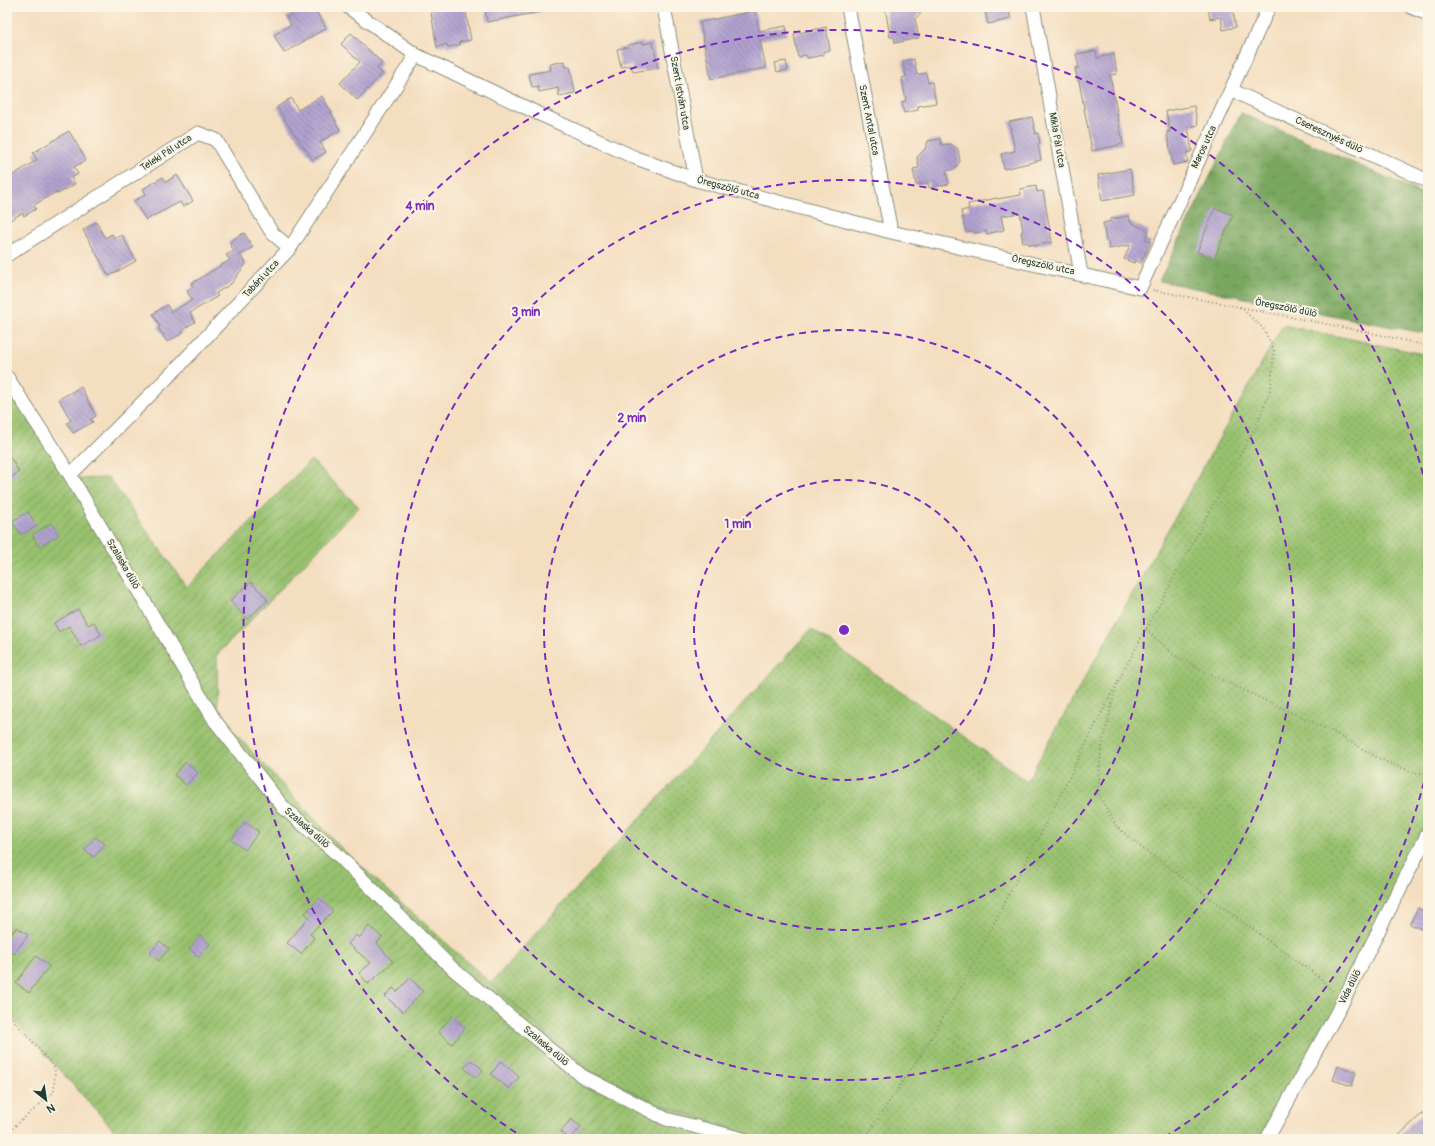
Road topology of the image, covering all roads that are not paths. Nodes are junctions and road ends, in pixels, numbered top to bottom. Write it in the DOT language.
graph roads {
  1 [pos="664,7"];
  2 [pos="848,7"];
  3 [pos="1033,7"];
  4 [pos="1269,7"];
  5 [pos="1411,7"];
  6 [pos="349,8"];
  7 [pos="1428,14"];
  8 [pos="416,55"];
  9 [pos="1231,90"];
  10 [pos="696,180"];
  11 [pos="1428,181"];
  12 [pos="891,232"];
  13 [pos="290,248"];
  14 [pos="7,255"];
  15 [pos="1081,274"];
  16 [pos="1140,288"];
  17 [pos="7,377"];
  18 [pos="70,475"];
  19 [pos="1428,833"];
  20 [pos="743,1139"];
  21 [pos="1267,1139"];
  1 -- 10 [label="street, Szent István utca"];
  2 -- 12 [label="street, Szent Antal utca"];
  3 -- 15 [label="street, Mikla Pál utca"];
  4 -- 9 [label="street, Maros utca"];
  5 -- 7 [label="street"];
  6 -- 8 [label="street, Öregszőlő utca"];
  8 -- 10 [label="street, Öregszőlő utca"];
  8 -- 13 [label="street, Tabáni utca"];
  9 -- 11 [label="street, Cseresznyés dűlő"];
  9 -- 16 [label="street, Maros utca"];
  10 -- 12 [label="street, Öregszőlő utca"];
  12 -- 15 [label="street, Öregszőlő utca"];
  13 -- 14 [label="street, Teleki Pál utca"];
  13 -- 18 [label="street, Tabáni utca"];
  15 -- 16 [label="street, Öregszőlő utca"];
  17 -- 18 [label="street, Szalaska dűlő"];
  18 -- 20 [label="street, Szalaska dűlő"];
  19 -- 21 [label="street, Vida dűlő"];
}
